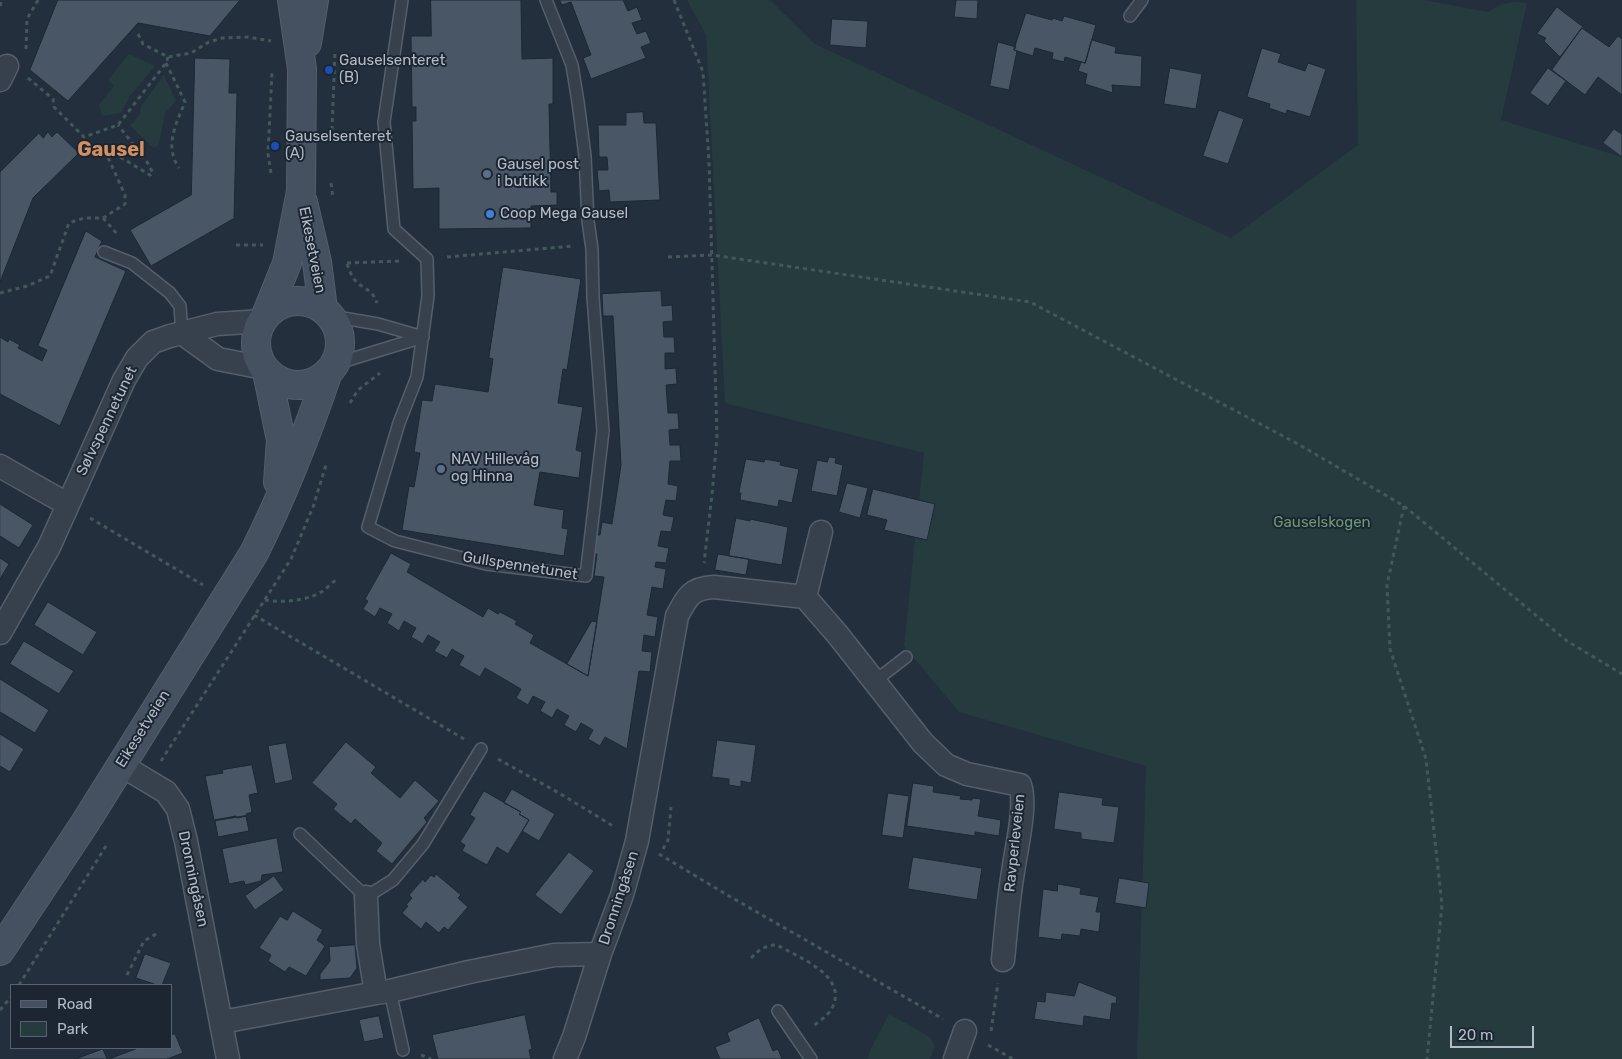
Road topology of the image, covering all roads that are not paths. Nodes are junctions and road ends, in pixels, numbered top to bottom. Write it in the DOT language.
graph roads {
  1 [pos="292,0"];
  2 [pos="314,0"];
  3 [pos="402,0"];
  4 [pos="546,0"];
  5 [pos="1142,0"];
  6 [pos="1130,16"];
  7 [pos="302,69"];
  8 [pos="301,191"];
  9 [pos="104,252"];
  10 [pos="327,312"];
  11 [pos="264,318"];
  12 [pos="182,333"];
  13 [pos="424,337"];
  14 [pos="332,368"];
  15 [pos="266,370"];
  16 [pos="0,466"];
  17 [pos="277,501"];
  18 [pos="67,504"];
  19 [pos="820,532"];
  20 [pos="805,597"];
  21 [pos="0,633"];
  22 [pos="906,658"];
  23 [pos="875,681"];
  24 [pos="480,749"];
  25 [pos="121,765"];
  26 [pos="300,834"];
  27 [pos="366,897"];
  28 [pos="0,952"];
  29 [pos="600,954"];
  30 [pos="1003,960"];
  31 [pos="383,992"];
  32 [pos="778,1011"];
  33 [pos="222,1022"];
  34 [pos="965,1031"];
  35 [pos="403,1050"];
  36 [pos="228,1059"];
  37 [pos="565,1059"];
  38 [pos="811,1059"];
  39 [pos="955,1059"];
  1 -- 7 [label="main road, Eikesetveien"];
  2 -- 7 [label="main road, Eikesetveien"];
  3 -- 13 [label="lane, Gullspennetunet"];
  4 -- 13 [label="lane, Gullspennetunet"];
  5 -- 6 [label="lane"];
  7 -- 8 [label="main road, Eikesetveien"];
  8 -- 10 [label="main road, Eikesetveien"];
  8 -- 11 [label="main road, Eikesetveien"];
  9 -- 12 [label="lane"];
  10 -- 11 [label="main road"];
  10 -- 13 [label="lane"];
  10 -- 14 [label="main road"];
  11 -- 12 [label="street, Sølvspennetunet"];
  11 -- 15 [label="main road"];
  12 -- 15 [label="street"];
  12 -- 18 [label="street, Sølvspennetunet"];
  13 -- 14 [label="lane"];
  14 -- 15 [label="main road"];
  14 -- 17 [label="main road, Eikesetveien"];
  15 -- 17 [label="main road, Eikesetveien"];
  16 -- 18 [label="street"];
  17 -- 25 [label="main road, Eikesetveien"];
  18 -- 21 [label="street, Sølvspennetunet"];
  19 -- 20 [label="street"];
  20 -- 23 [label="street, Ravperleveien"];
  20 -- 29 [label="street, Dronningåsen"];
  22 -- 23 [label="lane"];
  23 -- 30 [label="street, Ravperleveien"];
  24 -- 27 [label="lane"];
  25 -- 28 [label="main road, Eikesetveien"];
  25 -- 33 [label="street, Dronningåsen"];
  26 -- 27 [label="lane"];
  27 -- 31 [label="street"];
  29 -- 31 [label="street, Dronningåsen"];
  29 -- 37 [label="street, Dronningåsen"];
  31 -- 33 [label="street, Dronningåsen"];
  31 -- 35 [label="lane"];
  32 -- 38 [label="lane"];
  33 -- 36 [label="street, Dronningåsen"];
  34 -- 39 [label="street"];
}
